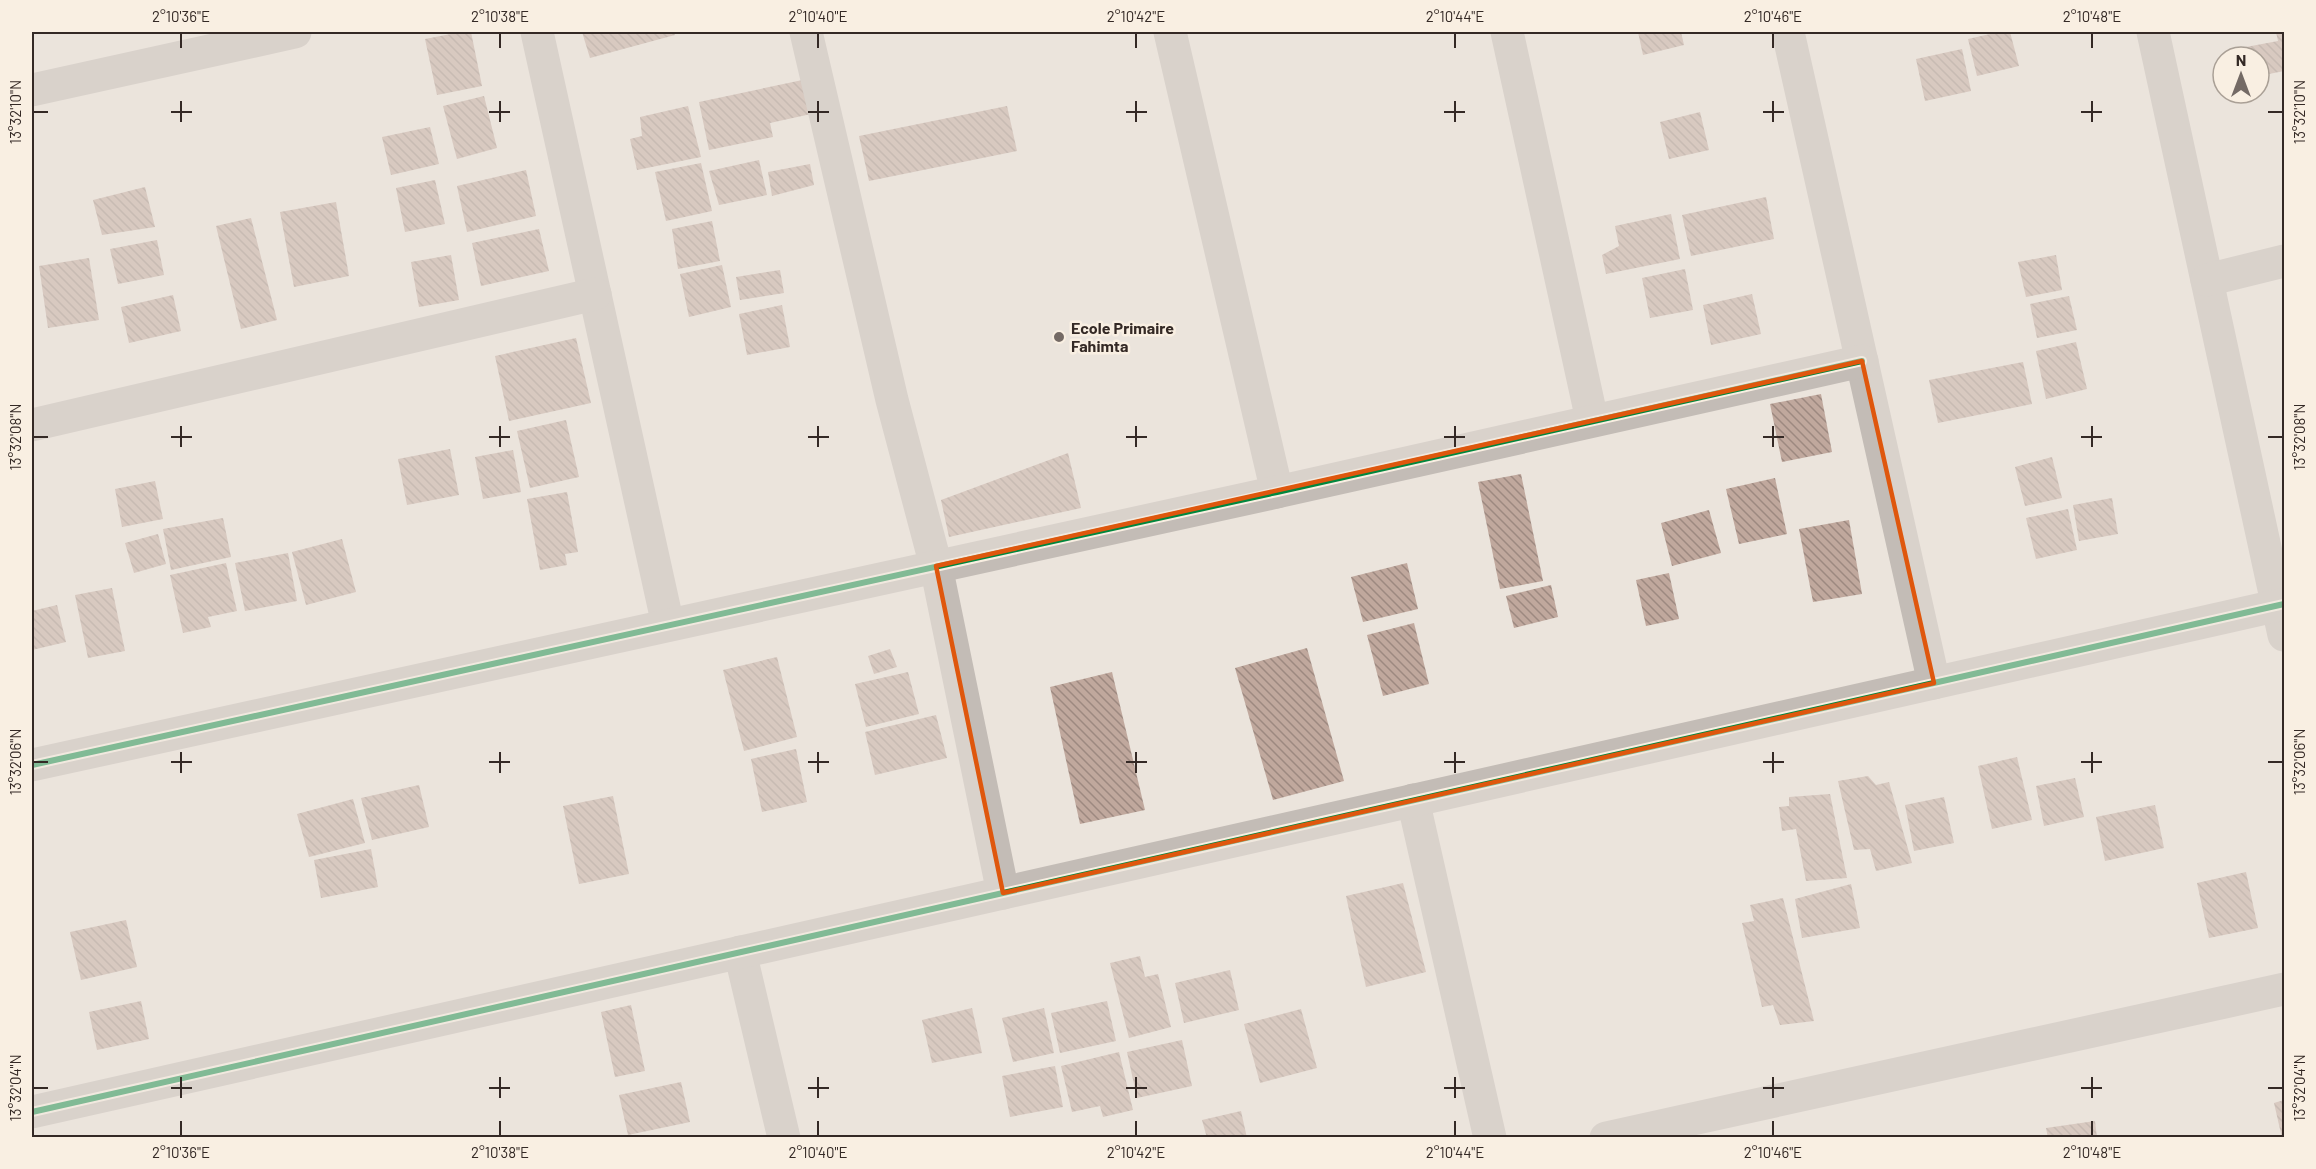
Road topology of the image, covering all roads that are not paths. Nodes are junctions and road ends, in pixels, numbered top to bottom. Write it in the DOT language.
graph roads {
  1 [pos="295,32"];
  2 [pos="537,32"];
  3 [pos="806,32"];
  4 [pos="1170,32"];
  5 [pos="1506,32"];
  6 [pos="1788,32"];
  7 [pos="2153,32"];
  8 [pos="32,90"];
  9 [pos="2284,261"];
  10 [pos="2207,280"];
  11 [pos="595,294"];
  12 [pos="1862,360"];
  13 [pos="1592,420"];
  14 [pos="32,425"];
  15 [pos="1277,492"];
  16 [pos="936,566"];
  17 [pos="2282,615"];
  18 [pos="668,625"];
  19 [pos="1934,683"];
  20 [pos="32,765"];
  21 [pos="1413,800"];
  22 [pos="1003,893"];
  23 [pos="740,952"];
  24 [pos="2284,989"];
  25 [pos="32,1112"];
  26 [pos="32,1118"];
  27 [pos="36,1137"];
  28 [pos="784,1137"];
  29 [pos="1490,1137"];
  30 [pos="1606,1137"];
  1 -- 8 [label="street"];
  2 -- 11 [label="street"];
  3 -- 16 [label="street"];
  4 -- 15 [label="street"];
  5 -- 13 [label="street"];
  6 -- 12 [label="street"];
  7 -- 10 [label="street"];
  9 -- 10 [label="street"];
  10 -- 17 [label="street"];
  11 -- 14 [label="street"];
  11 -- 18 [label="street"];
  12 -- 13 [label="street"];
  12 -- 19 [label="street"];
  13 -- 15 [label="street"];
  15 -- 16 [label="street"];
  16 -- 18 [label="street"];
  16 -- 22 [label="street"];
  17 -- 19 [label="street"];
  18 -- 20 [label="street"];
  19 -- 21 [label="street"];
  21 -- 22 [label="street"];
  21 -- 29 [label="street"];
  22 -- 23 [label="street"];
  23 -- 25 [label="street"];
  23 -- 28 [label="street"];
  24 -- 30 [label="street"];
  26 -- 27 [label="street"];
}
